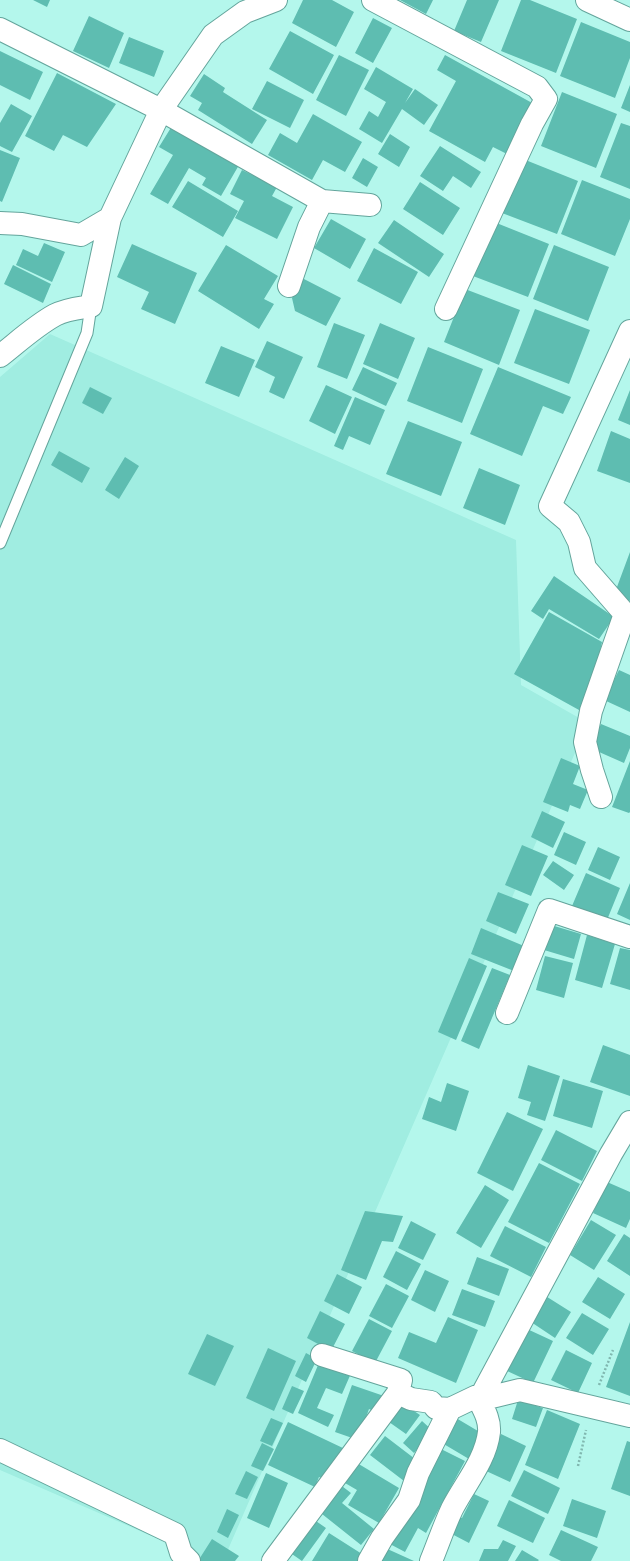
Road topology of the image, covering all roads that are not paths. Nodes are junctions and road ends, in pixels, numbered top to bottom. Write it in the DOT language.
graph roads {
  1 [pos="276,0"];
  2 [pos="374,0"];
  3 [pos="588,0"];
  4 [pos="630,20"];
  5 [pos="0,29"];
  6 [pos="161,110"];
  7 [pos="322,201"];
  8 [pos="370,205"];
  9 [pos="110,218"];
  10 [pos="0,223"];
  11 [pos="289,286"];
  12 [pos="91,306"];
  13 [pos="446,309"];
  14 [pos="630,331"];
  15 [pos="0,356"];
  16 [pos="0,543"];
  17 [pos="628,615"];
  18 [pos="601,797"];
  19 [pos="630,938"];
  20 [pos="508,1013"];
  21 [pos="630,1122"];
  22 [pos="322,1355"];
  23 [pos="398,1392"];
  24 [pos="479,1400"];
  25 [pos="450,1409"];
  26 [pos="630,1416"];
  27 [pos="0,1450"];
  28 [pos="189,1561"];
  29 [pos="273,1561"];
  30 [pos="369,1561"];
  31 [pos="431,1561"];
  1 -- 6 [label="street"];
  2 -- 13 [label="street"];
  3 -- 4 [label="street"];
  5 -- 6 [label="street"];
  6 -- 7 [label="street"];
  6 -- 9 [label="street"];
  7 -- 8 [label="street"];
  7 -- 11 [label="street"];
  9 -- 10 [label="street"];
  9 -- 12 [label="street"];
  12 -- 15 [label="street"];
  12 -- 16 [label="lane"];
  14 -- 17 [label="street"];
  17 -- 18 [label="street"];
  19 -- 20 [label="street"];
  21 -- 24 [label="street"];
  22 -- 23 [label="street"];
  23 -- 25 [label="street"];
  23 -- 29 [label="street"];
  24 -- 25 [label="street"];
  24 -- 26 [label="street"];
  24 -- 31 [label="street"];
  25 -- 30 [label="street"];
  27 -- 28 [label="street"];
}
